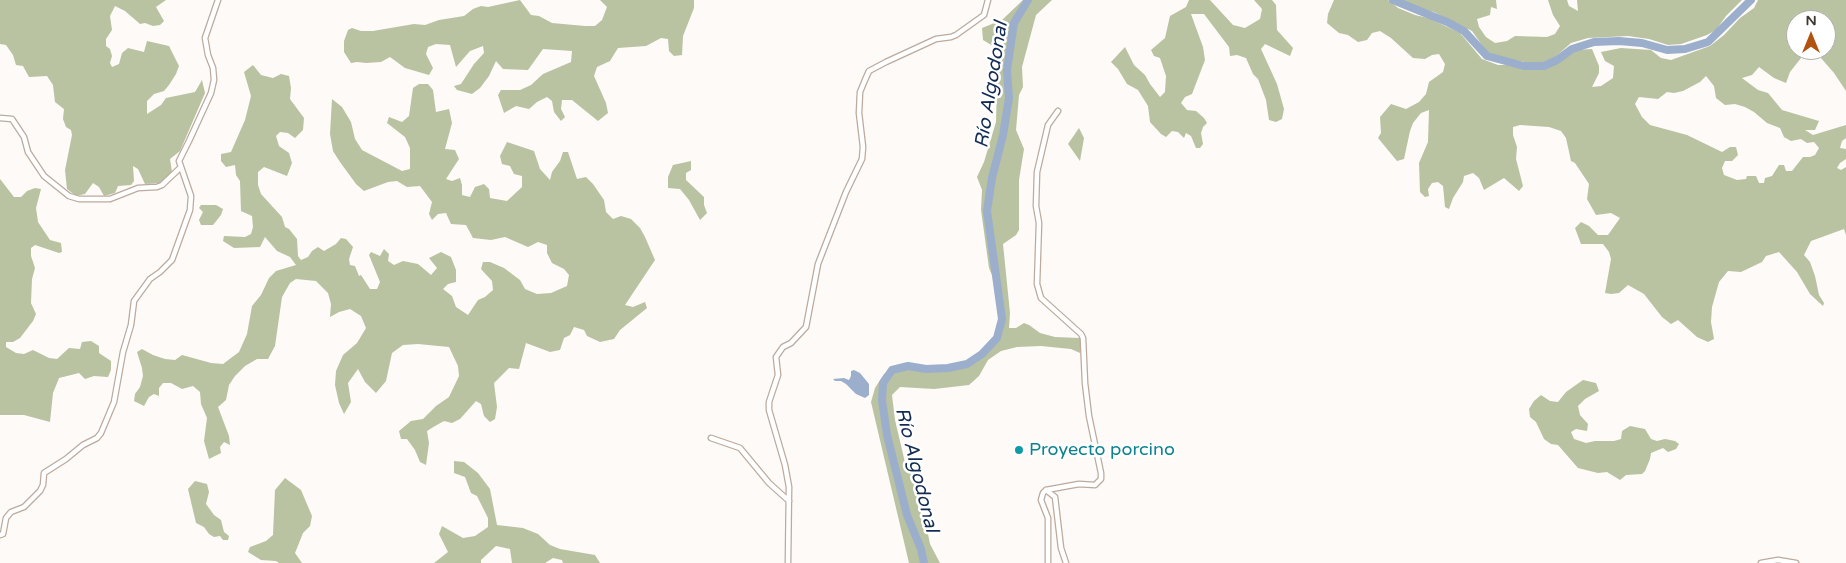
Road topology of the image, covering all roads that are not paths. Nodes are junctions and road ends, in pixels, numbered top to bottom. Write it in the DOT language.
graph roads {
  1 [pos="218,0"];
  2 [pos="988,0"];
  3 [pos="1058,110"];
  4 [pos="0,118"];
  5 [pos="180,168"];
  6 [pos="711,438"];
  7 [pos="1046,490"];
  8 [pos="789,501"];
  9 [pos="0,535"];
  10 [pos="788,563"];
  11 [pos="1048,563"];
  12 [pos="1066,563"];
  13 [pos="1761,563"];
  14 [pos="1796,563"];
  1 -- 5 [label="street"];
  2 -- 8 [label="street"];
  3 -- 7 [label="street"];
  4 -- 5 [label="street"];
  5 -- 9 [label="street"];
  6 -- 8 [label="street"];
  7 -- 11 [label="street"];
  7 -- 12 [label="street"];
  8 -- 10 [label="street"];
  13 -- 14 [label="street"];
}
